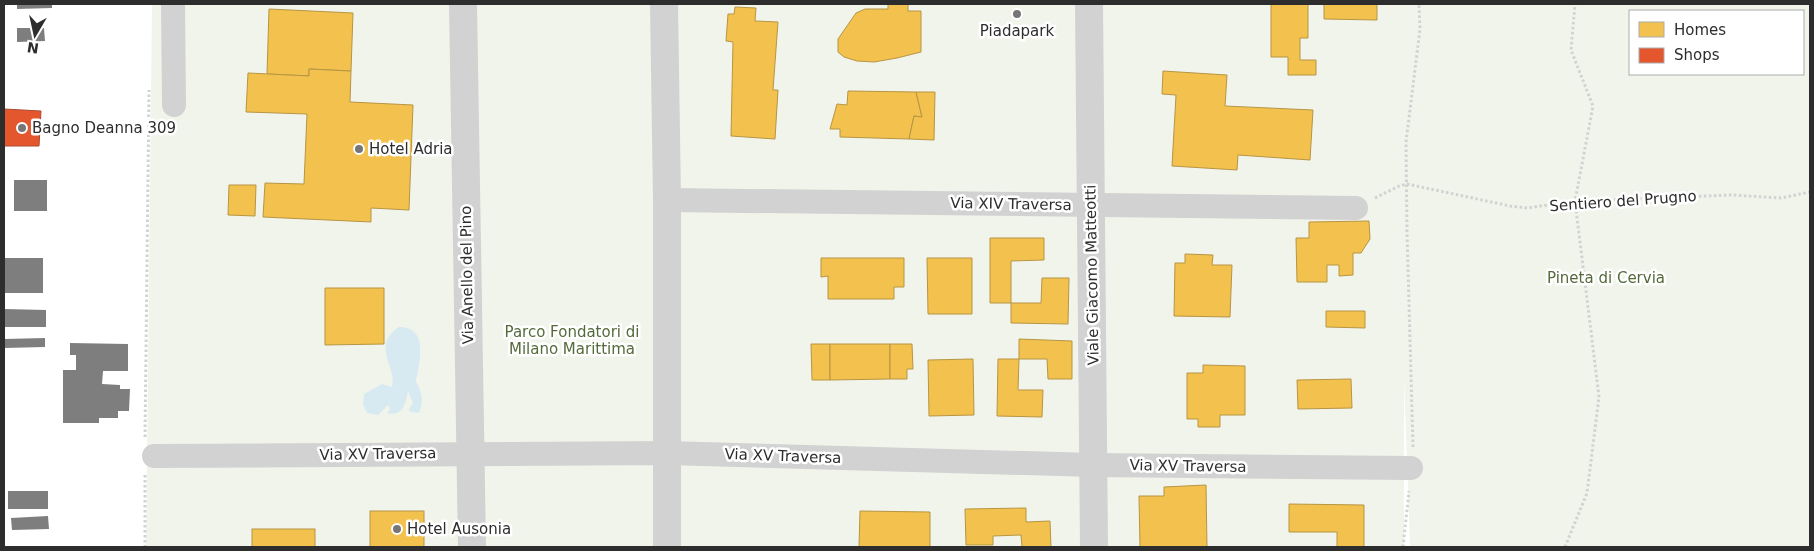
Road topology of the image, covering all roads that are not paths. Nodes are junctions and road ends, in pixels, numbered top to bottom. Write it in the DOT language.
graph roads {
  1 [pos="173,4"];
  2 [pos="463,4"];
  3 [pos="664,4"];
  4 [pos="1089,4"];
  5 [pos="174,105"];
  6 [pos="667,200"];
  7 [pos="1091,205"];
  8 [pos="1356,208"];
  9 [pos="470,453"];
  10 [pos="667,453"];
  11 [pos="148,455"];
  12 [pos="1094,464"];
  13 [pos="1411,468"];
  14 [pos="472,547"];
  15 [pos="667,547"];
  16 [pos="1094,547"];
  1 -- 5 [label="street"];
  2 -- 9 [label="street, Via Anello del Pino"];
  3 -- 6 [label="street"];
  4 -- 7 [label="street, Viale Giacomo Matteotti"];
  6 -- 7 [label="street, Via XIV Traversa"];
  6 -- 10 [label="street"];
  7 -- 8 [label="street, Via XIV Traversa"];
  7 -- 12 [label="street, Viale Giacomo Matteotti"];
  9 -- 10 [label="street, Via XV Traversa"];
  9 -- 11 [label="street, Via XV Traversa"];
  9 -- 14 [label="street, Via Anello del Pino"];
  10 -- 12 [label="street, Via XV Traversa"];
  10 -- 15 [label="street"];
  12 -- 13 [label="street, Via XV Traversa"];
  12 -- 16 [label="street, Viale Giacomo Matteotti"];
}
